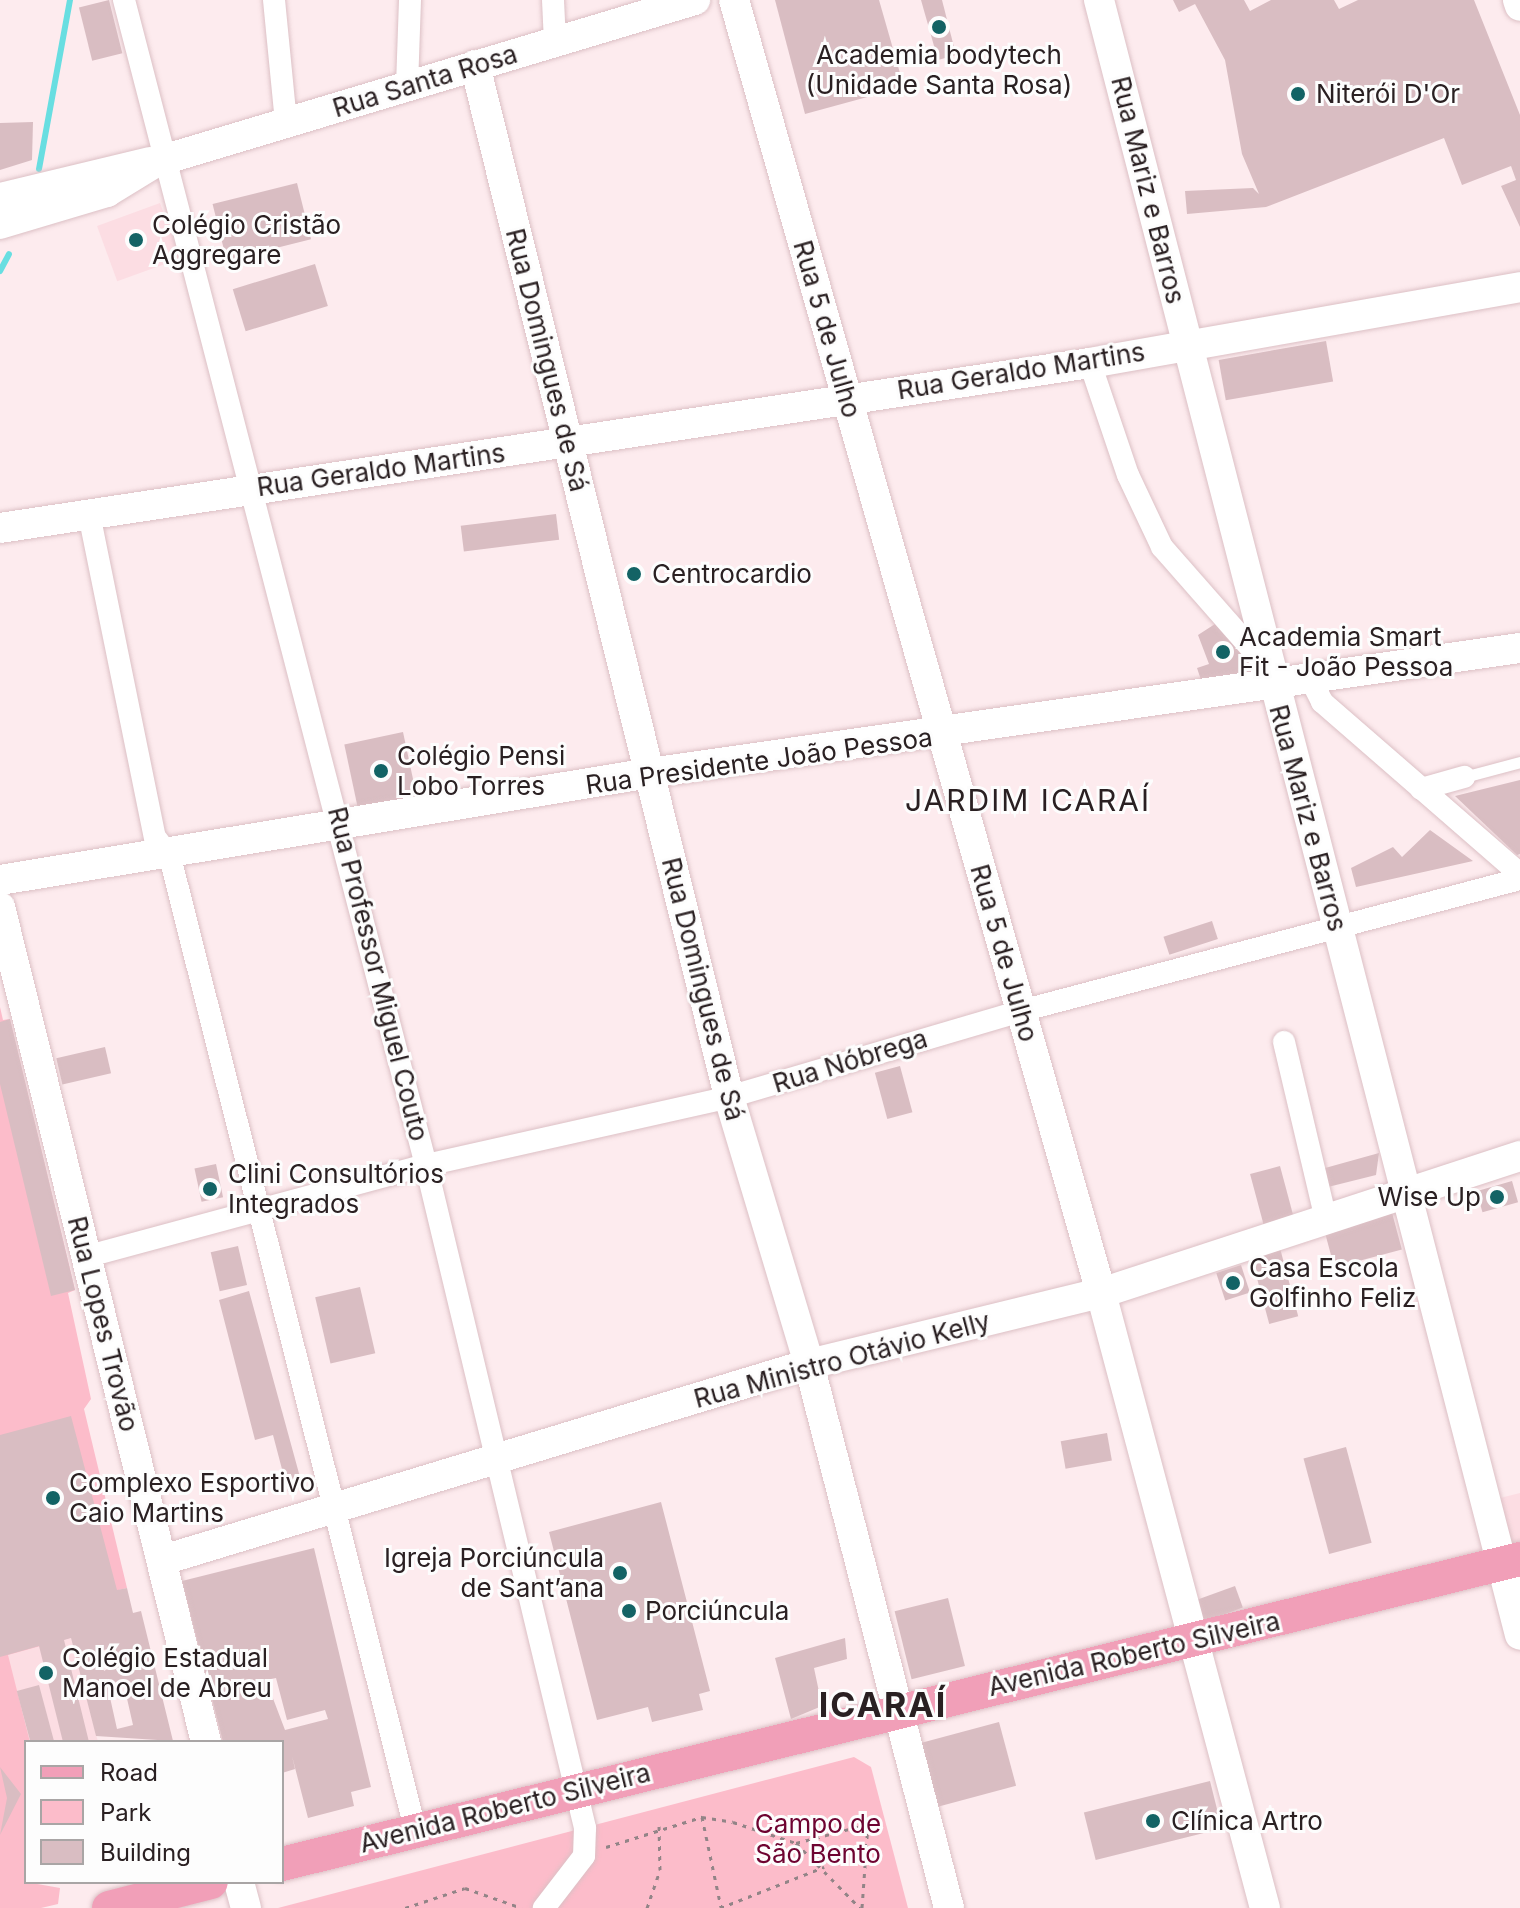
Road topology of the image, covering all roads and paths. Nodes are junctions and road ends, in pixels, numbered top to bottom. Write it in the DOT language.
graph roads {
  1 [pos="124,0"];
  2 [pos="274,0"];
  3 [pos="410,0"];
  4 [pos="553,0"];
  5 [pos="695,0"];
  6 [pos="734,0"];
  7 [pos="1099,0"];
  8 [pos="1518,0"];
  9 [pos="1520,6"];
  10 [pos="555,42"];
  11 [pos="475,65"];
  12 [pos="407,86"];
  13 [pos="286,123"];
  14 [pos="160,161"];
  15 [pos="0,198"];
  16 [pos="0,224"];
  17 [pos="1520,287"];
  18 [pos="1187,343"];
  19 [pos="1090,363"];
  20 [pos="847,398"];
  21 [pos="565,439"];
  22 [pos="255,489"];
  23 [pos="89,514"];
  24 [pos="0,528"];
  25 [pos="1520,648"];
  26 [pos="1271,677"];
  27 [pos="1311,680"];
  28 [pos="943,736"];
  29 [pos="1520,762"];
  30 [pos="650,773"];
  31 [pos="1464,777"];
  32 [pos="1421,789"];
  33 [pos="341,828"];
  34 [pos="170,857"];
  35 [pos="1520,876"];
  36 [pos="0,880"];
  37 [pos="0,907"];
  38 [pos="1337,925"];
  39 [pos="1021,1011"];
  40 [pos="1284,1042"];
  41 [pos="729,1097"];
  42 [pos="1520,1156"];
  43 [pos="426,1165"];
  44 [pos="1408,1192"];
  45 [pos="261,1209"];
  46 [pos="1326,1219"];
  47 [pos="85,1257"];
  48 [pos="1101,1293"];
  49 [pos="809,1364"];
  50 [pos="497,1458"];
  51 [pos="335,1509"];
  52 [pos="163,1560"];
  53 [pos="1510,1561"];
  54 [pos="1520,1635"];
  55 [pos="1192,1643"];
  56 [pos="897,1710"];
  57 [pos="206,1740"];
  58 [pos="576,1792"];
  59 [pos="702,1817"];
  60 [pos="659,1826"];
  61 [pos="415,1829"];
  62 [pos="796,1843"];
  63 [pos="584,1856"];
  64 [pos="284,1863"];
  65 [pos="824,1867"];
  66 [pos="203,1884"];
  67 [pos="240,1884"];
  68 [pos="109,1908"];
  69 [pos="246,1908"];
  70 [pos="405,1908"];
  71 [pos="522,1908"];
  72 [pos="544,1908"];
  73 [pos="647,1908"];
  74 [pos="721,1908"];
  75 [pos="861,1908"];
  76 [pos="949,1908"];
  77 [pos="1265,1908"];
  1 -- 14 [label="street, Rua Professor Miguel Couto"];
  2 -- 13 [label="street"];
  3 -- 12 [label="street"];
  4 -- 10 [label="street"];
  5 -- 10 [label="street, Rua Santa Rosa"];
  6 -- 20 [label="street, Rua 5 de Julho"];
  7 -- 18 [label="street, Rua Mariz e Barros"];
  8 -- 9 [label="street"];
  10 -- 11 [label="street, Rua Santa Rosa"];
  11 -- 12 [label="street, Rua Santa Rosa"];
  11 -- 21 [label="street, Rua Domingues de Sá"];
  12 -- 13 [label="street, Rua Santa Rosa"];
  13 -- 14 [label="street, Rua Santa Rosa"];
  14 -- 15 [label="street, Rua Santa Rosa"];
  14 -- 16 [label="street, Rua Santa Rosa"];
  14 -- 22 [label="street, Rua Professor Miguel Couto"];
  17 -- 18 [label="street, Rua Geraldo Martins"];
  18 -- 19 [label="street, Rua Geraldo Martins"];
  18 -- 26 [label="street, Rua Mariz e Barros"];
  19 -- 20 [label="street, Rua Geraldo Martins"];
  19 -- 26 [label="street"];
  20 -- 21 [label="street, Rua Geraldo Martins"];
  20 -- 28 [label="street, Rua 5 de Julho"];
  21 -- 22 [label="street, Rua Geraldo Martins"];
  21 -- 30 [label="street, Rua Domingues de Sá"];
  22 -- 23 [label="street, Rua Geraldo Martins"];
  22 -- 33 [label="street, Rua Professor Miguel Couto"];
  23 -- 24 [label="street, Rua Geraldo Martins"];
  23 -- 34 [label="street"];
  25 -- 27 [label="street, Rua Presidente João Pessoa"];
  26 -- 27 [label="street, Rua Presidente João Pessoa"];
  26 -- 28 [label="street, Rua Presidente João Pessoa"];
  26 -- 38 [label="street, Rua Mariz e Barros"];
  27 -- 32 [label="street"];
  28 -- 30 [label="street, Rua Presidente João Pessoa"];
  28 -- 39 [label="street, Rua 5 de Julho"];
  29 -- 31 [label="lane"];
  30 -- 33 [label="street, Rua Presidente João Pessoa"];
  30 -- 41 [label="street, Rua Domingues de Sá"];
  31 -- 32 [label="street"];
  32 -- 35 [label="street"];
  33 -- 34 [label="street, Rua Presidente João Pessoa"];
  33 -- 43 [label="street, Rua Professor Miguel Couto"];
  34 -- 36 [label="street, Rua Presidente João Pessoa"];
  34 -- 45 [label="street"];
  35 -- 38 [label="street, Rua Nóbrega"];
  37 -- 47 [label="street, Rua Lopes Trovão"];
  38 -- 39 [label="street, Rua Nóbrega"];
  38 -- 44 [label="street, Rua Mariz e Barros"];
  39 -- 41 [label="street, Rua Nóbrega"];
  39 -- 48 [label="street, Rua 5 de Julho"];
  40 -- 46 [label="street"];
  41 -- 43 [label="street, Rua Nóbrega"];
  41 -- 49 [label="street, Rua Domingues de Sá"];
  42 -- 44 [label="street, Rua Ministro Otávio Kelly"];
  43 -- 45 [label="street, Rua Nóbrega"];
  43 -- 50 [label="street, Rua Professor Miguel Couto"];
  44 -- 46 [label="street, Rua Ministro Otávio Kelly"];
  44 -- 53 [label="street, Rua Mariz e Barros"];
  45 -- 47 [label="street, Rua Nóbrega"];
  45 -- 51 [label="street"];
  46 -- 48 [label="street, Rua Ministro Otávio Kelly"];
  47 -- 52 [label="street, Rua Lopes Trovão"];
  48 -- 49 [label="street, Rua Ministro Otávio Kelly"];
  48 -- 55 [label="street, Rua 5 de Julho"];
  49 -- 50 [label="street, Rua Ministro Otávio Kelly"];
  49 -- 56 [label="street, Rua Domingues de Sá"];
  50 -- 51 [label="street, Rua Ministro Otávio Kelly"];
  50 -- 58 [label="street, Rua Professor Miguel Couto"];
  51 -- 52 [label="street, Rua Ministro Otávio Kelly"];
  51 -- 61 [label="street"];
  52 -- 57 [label="street, Rua Lopes Trovão"];
  53 -- 54 [label="street, Rua Mariz e Barros"];
  53 -- 55 [label="main road, Avenida Roberto Silveira"];
  55 -- 56 [label="main road, Avenida Roberto Silveira"];
  55 -- 77 [label="street, Rua 5 de Julho"];
  56 -- 58 [label="main road, Avenida Roberto Silveira"];
  56 -- 76 [label="street, Rua Domingues de Sá"];
  58 -- 61 [label="main road, Avenida Roberto Silveira"];
  58 -- 63 [label="street, Rua Professor Miguel Couto"];
  59 -- 60 [label="path"];
  59 -- 62 [label="path"];
  59 -- 74 [label="path"];
  60 -- 63 [label="path"];
  60 -- 73 [label="path"];
  61 -- 64 [label="main road, Avenida Roberto Silveira"];
  62 -- 65 [label="path"];
  62 -- 75 [label="path"];
  63 -- 72 [label="street"];
  65 -- 74 [label="path"];
  65 -- 75 [label="path"];
  66 -- 68 [label="main road"];
  67 -- 69 [label="street"];
  70 -- 71 [label="path"];
}
